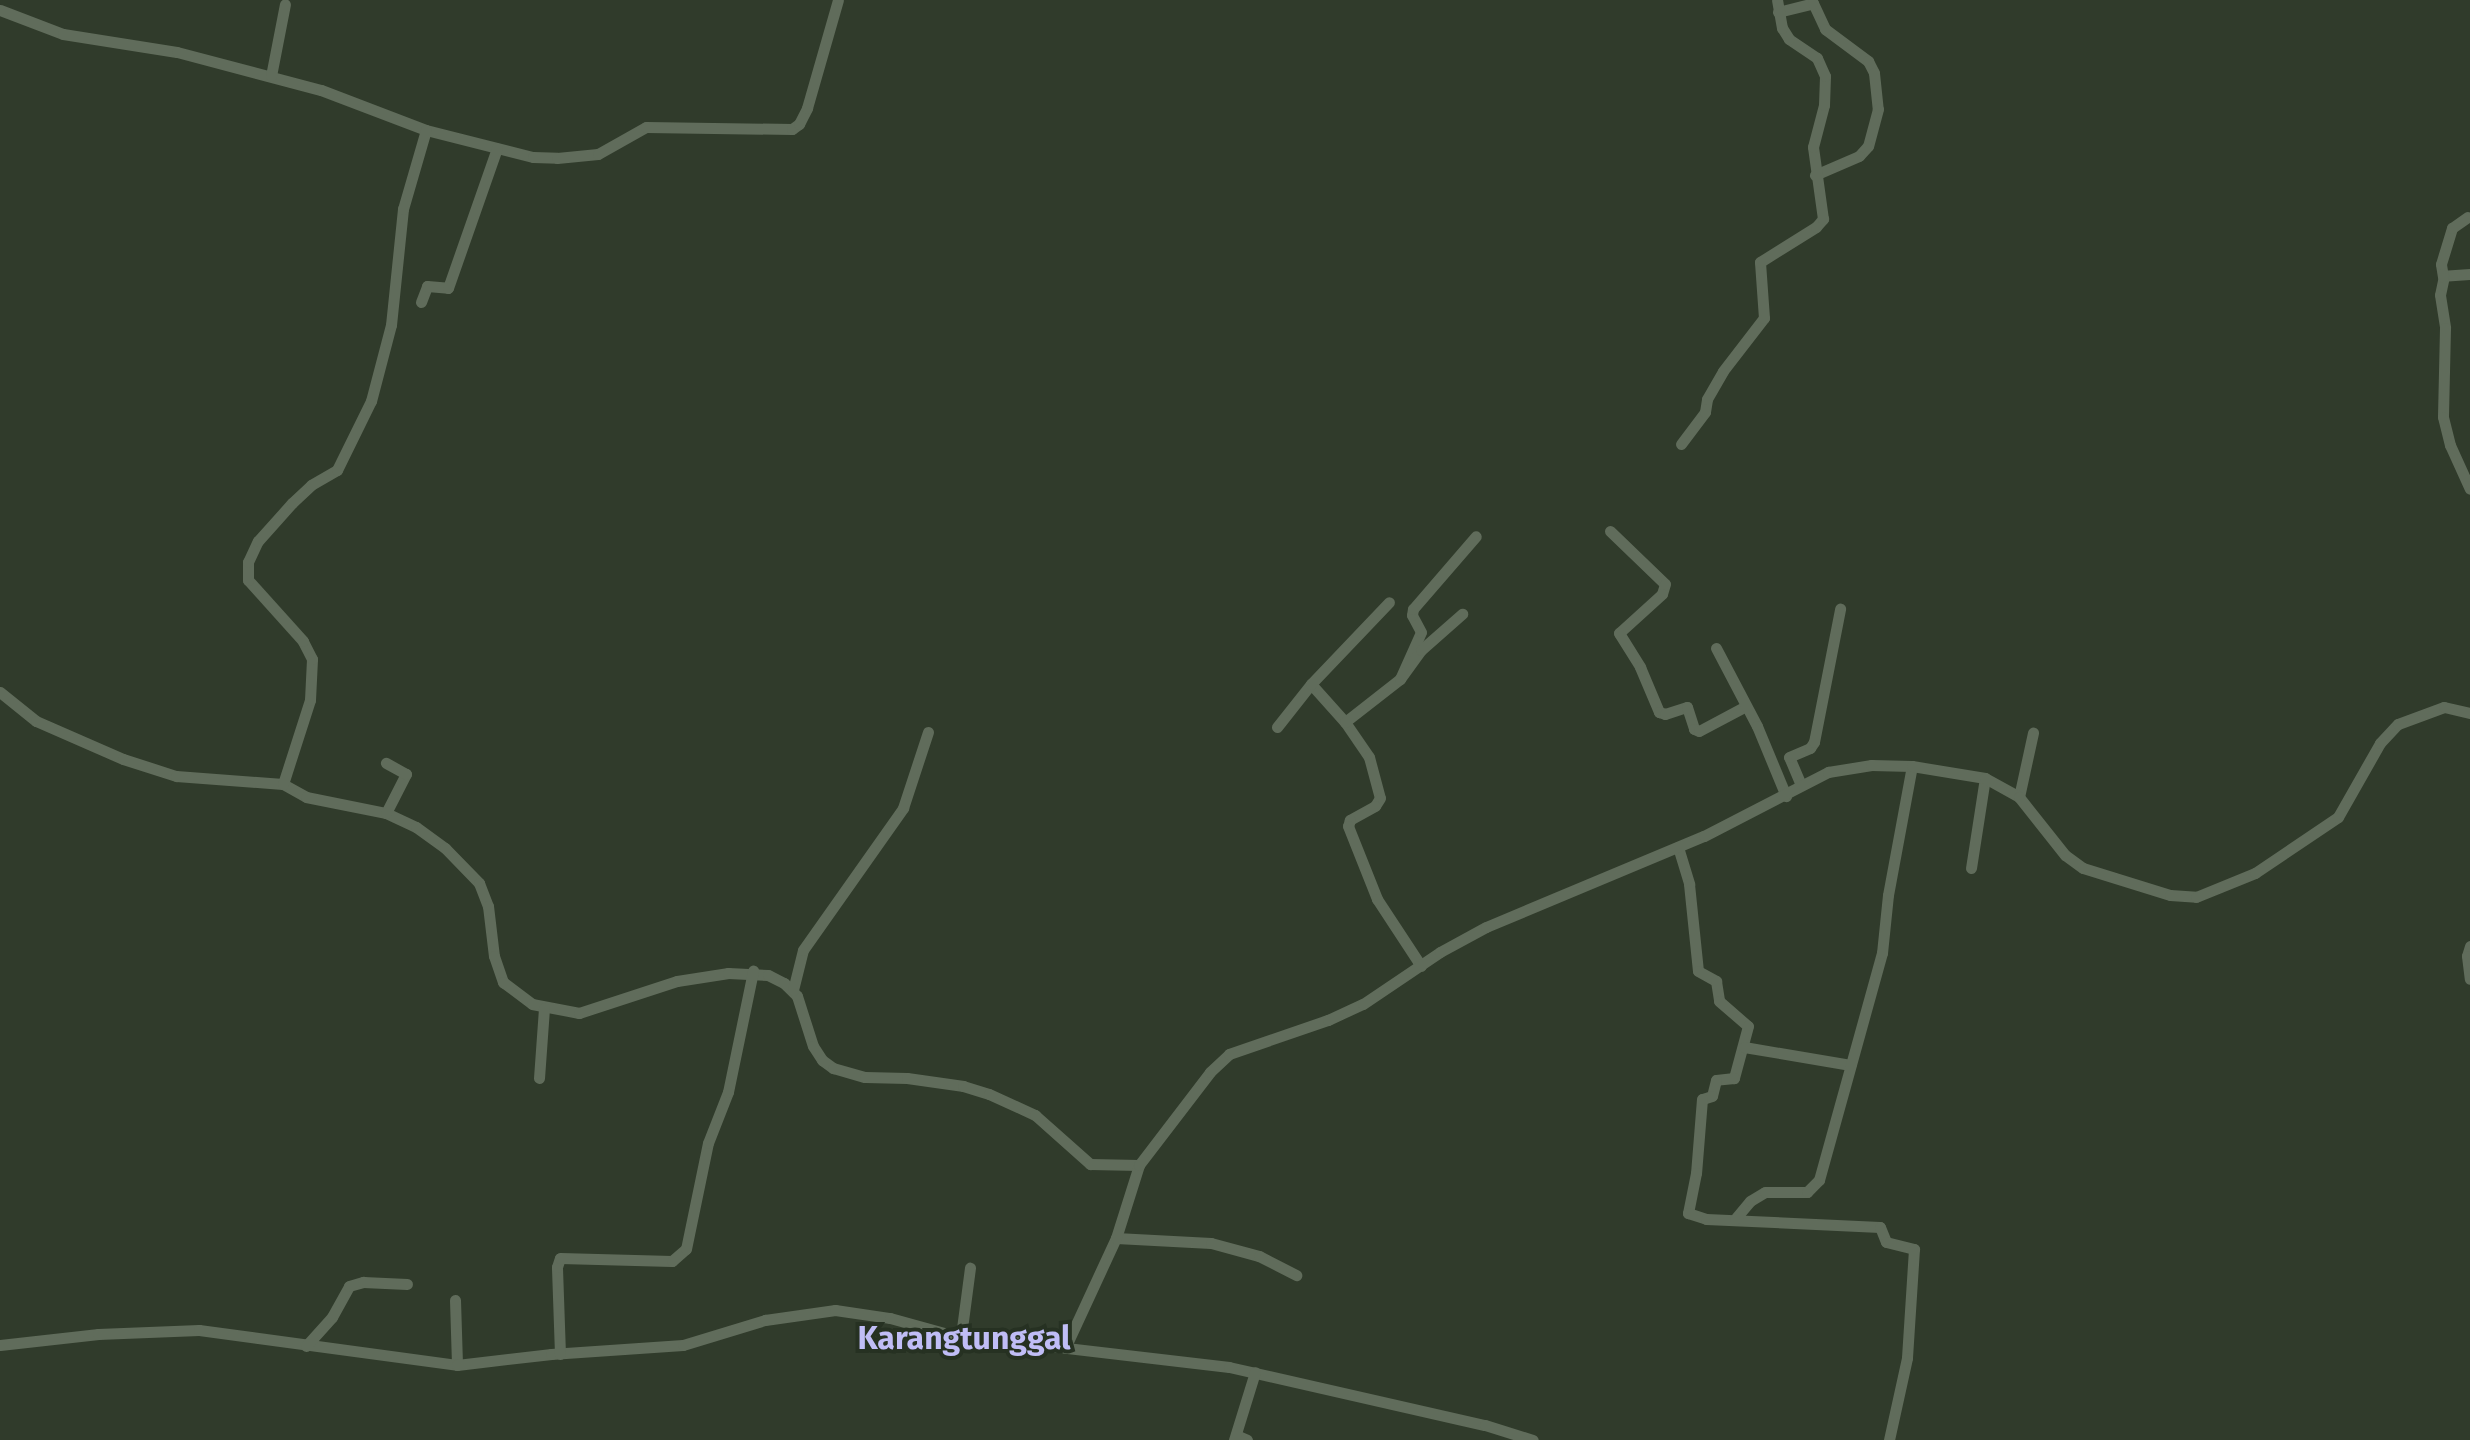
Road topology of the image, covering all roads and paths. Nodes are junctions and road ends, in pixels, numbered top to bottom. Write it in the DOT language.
graph roads {
  1 [pos="838,0"];
  2 [pos="285,4"];
  3 [pos="1777,6"];
  4 [pos="0,10"];
  5 [pos="271,76"];
  6 [pos="426,130"];
  7 [pos="497,148"];
  8 [pos="1815,175"];
  9 [pos="2468,217"];
  10 [pos="2470,274"];
  11 [pos="2443,277"];
  12 [pos="421,302"];
  13 [pos="1681,444"];
  14 [pos="2470,489"];
  15 [pos="1610,531"];
  16 [pos="1476,536"];
  17 [pos="1389,602"];
  18 [pos="1840,609"];
  19 [pos="1462,614"];
  20 [pos="1716,648"];
  21 [pos="1400,679"];
  22 [pos="1311,684"];
  23 [pos="0,692"];
  24 [pos="1746,706"];
  25 [pos="2470,713"];
  26 [pos="1345,722"];
  27 [pos="1277,727"];
  28 [pos="928,732"];
  29 [pos="2033,733"];
  30 [pos="386,763"];
  31 [pos="1912,766"];
  32 [pos="1985,778"];
  33 [pos="283,784"];
  34 [pos="1801,785"];
  35 [pos="1786,796"];
  36 [pos="2019,797"];
  37 [pos="386,813"];
  38 [pos="1678,847"];
  39 [pos="1971,868"];
  40 [pos="2470,946"];
  41 [pos="1421,966"];
  42 [pos="753,971"];
  43 [pos="2470,979"];
  44 [pos="793,990"];
  45 [pos="544,1008"];
  46 [pos="1744,1047"];
  47 [pos="1850,1065"];
  48 [pos="539,1078"];
  49 [pos="1139,1165"];
  50 [pos="1735,1219"];
  51 [pos="1116,1238"];
  52 [pos="970,1268"];
  53 [pos="1296,1275"];
  54 [pos="407,1284"];
  55 [pos="455,1300"];
  56 [pos="961,1336"];
  57 [pos="0,1345"];
  58 [pos="306,1346"];
  59 [pos="1066,1346"];
  60 [pos="560,1354"];
  61 [pos="457,1365"];
  62 [pos="1255,1372"];
  63 [pos="1239,1438"];
  64 [pos="1533,1440"];
  65 [pos="1889,1440"];
  1 -- 7 [label="street"];
  2 -- 5 [label="street"];
  3 -- 8 [label="street"];
  3 -- 8 [label="street"];
  4 -- 5 [label="street"];
  5 -- 6 [label="street"];
  6 -- 7 [label="street"];
  6 -- 33 [label="street"];
  7 -- 12 [label="street"];
  8 -- 13 [label="street"];
  9 -- 11 [label="street"];
  10 -- 11 [label="street"];
  11 -- 14 [label="street"];
  15 -- 24 [label="street"];
  16 -- 21 [label="street"];
  17 -- 22 [label="street"];
  18 -- 34 [label="street"];
  19 -- 21 [label="street"];
  20 -- 24 [label="street"];
  21 -- 26 [label="street"];
  22 -- 26 [label="street"];
  22 -- 27 [label="street"];
  23 -- 33 [label="street"];
  24 -- 35 [label="street"];
  25 -- 36 [label="street"];
  26 -- 41 [label="street"];
  28 -- 44 [label="street"];
  29 -- 36 [label="street"];
  30 -- 37 [label="street"];
  31 -- 32 [label="street"];
  31 -- 34 [label="street"];
  31 -- 47 [label="street"];
  32 -- 36 [label="street"];
  32 -- 39 [label="street"];
  33 -- 37 [label="street"];
  34 -- 35 [label="street"];
  35 -- 38 [label="street"];
  37 -- 45 [label="street"];
  38 -- 41 [label="street"];
  38 -- 46 [label="street"];
  40 -- 43 [label="street"];
  41 -- 49 [label="street"];
  42 -- 44 [label="street"];
  42 -- 45 [label="street"];
  42 -- 60 [label="street"];
  44 -- 49 [label="street"];
  45 -- 48 [label="street"];
  46 -- 47 [label="street"];
  46 -- 50 [label="street"];
  47 -- 50 [label="street"];
  49 -- 51 [label="street"];
  50 -- 65 [label="street"];
  51 -- 53 [label="street"];
  51 -- 59 [label="street"];
  52 -- 56 [label="street"];
  54 -- 58 [label="street"];
  55 -- 61 [label="street"];
  56 -- 59 [label="street"];
  56 -- 60 [label="street"];
  57 -- 58 [label="street"];
  58 -- 61 [label="street"];
  59 -- 62 [label="street"];
  60 -- 61 [label="street"];
  62 -- 63 [label="street"];
  62 -- 64 [label="street"];
}
